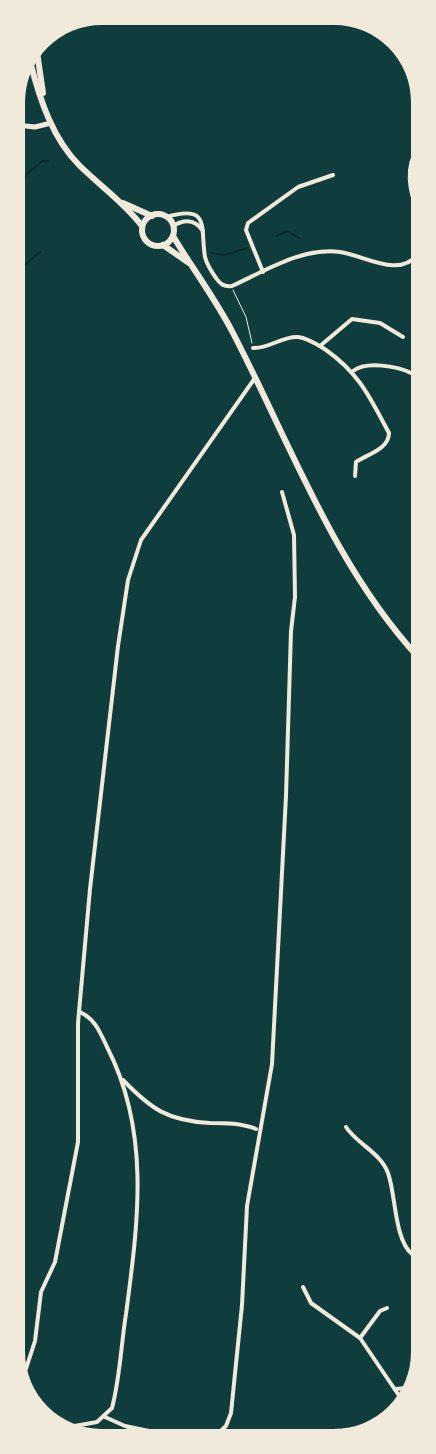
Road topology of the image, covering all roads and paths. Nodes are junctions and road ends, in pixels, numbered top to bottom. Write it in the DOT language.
graph roads {
  1 [pos="38,60"];
  2 [pos="32,69"];
  3 [pos="44,104"];
  4 [pos="51,123"];
  5 [pos="25,126"];
  6 [pos="411,166"];
  7 [pos="333,175"];
  8 [pos="411,191"];
  9 [pos="122,202"];
  10 [pos="152,216"];
  11 [pos="166,217"];
  12 [pos="142,226"];
  13 [pos="173,226"];
  14 [pos="204,232"];
  15 [pos="172,236"];
  16 [pos="163,245"];
  17 [pos="411,260"];
  18 [pos="189,262"];
  19 [pos="263,272"];
  20 [pos="233,290"];
  21 [pos="403,337"];
  22 [pos="320,346"];
  23 [pos="254,348"];
  24 [pos="353,372"];
  25 [pos="411,373"];
  26 [pos="255,378"];
  27 [pos="355,476"];
  28 [pos="282,492"];
  29 [pos="411,648"];
  30 [pos="80,1012"];
  31 [pos="121,1078"];
  32 [pos="346,1127"];
  33 [pos="256,1129"];
  34 [pos="411,1252"];
  35 [pos="303,1287"];
  36 [pos="387,1308"];
  37 [pos="360,1338"];
  38 [pos="26,1368"];
  39 [pos="401,1389"];
  40 [pos="395,1390"];
  41 [pos="398,1394"];
  42 [pos="105,1417"];
  43 [pos="80,1426"];
  44 [pos="129,1427"];
  45 [pos="139,1429"];
  46 [pos="223,1429"];
  1 -- 3 [label="highway"];
  2 -- 3 [label="highway"];
  3 -- 4 [label="highway"];
  4 -- 5 [label="street"];
  4 -- 9 [label="highway"];
  6 -- 8 [label="street"];
  7 -- 19 [label="street"];
  9 -- 10 [label="highway"];
  9 -- 12 [label="highway"];
  10 -- 11 [label="highway"];
  10 -- 12 [label="highway"];
  11 -- 13 [label="highway"];
  11 -- 14 [label="street"];
  12 -- 16 [label="highway"];
  13 -- 14 [label="street"];
  13 -- 15 [label="highway"];
  14 -- 19 [label="street"];
  15 -- 16 [label="highway"];
  15 -- 18 [label="highway"];
  16 -- 18 [label="highway"];
  17 -- 19 [label="street"];
  18 -- 26 [label="highway"];
  20 -- 23 [label="path"];
  21 -- 22 [label="street"];
  22 -- 23 [label="street"];
  22 -- 24 [label="street"];
  24 -- 25 [label="street"];
  24 -- 27 [label="street"];
  26 -- 29 [label="highway"];
  26 -- 30 [label="street"];
  28 -- 46 [label="street"];
  30 -- 31 [label="street"];
  30 -- 38 [label="street"];
  31 -- 33 [label="street"];
  31 -- 42 [label="street"];
  32 -- 34 [label="street"];
  35 -- 37 [label="street"];
  36 -- 37 [label="street"];
  37 -- 40 [label="street"];
  39 -- 40 [label="street"];
  40 -- 41 [label="street"];
  42 -- 43 [label="street"];
  42 -- 44 [label="street"];
  44 -- 45 [label="street"];
}
